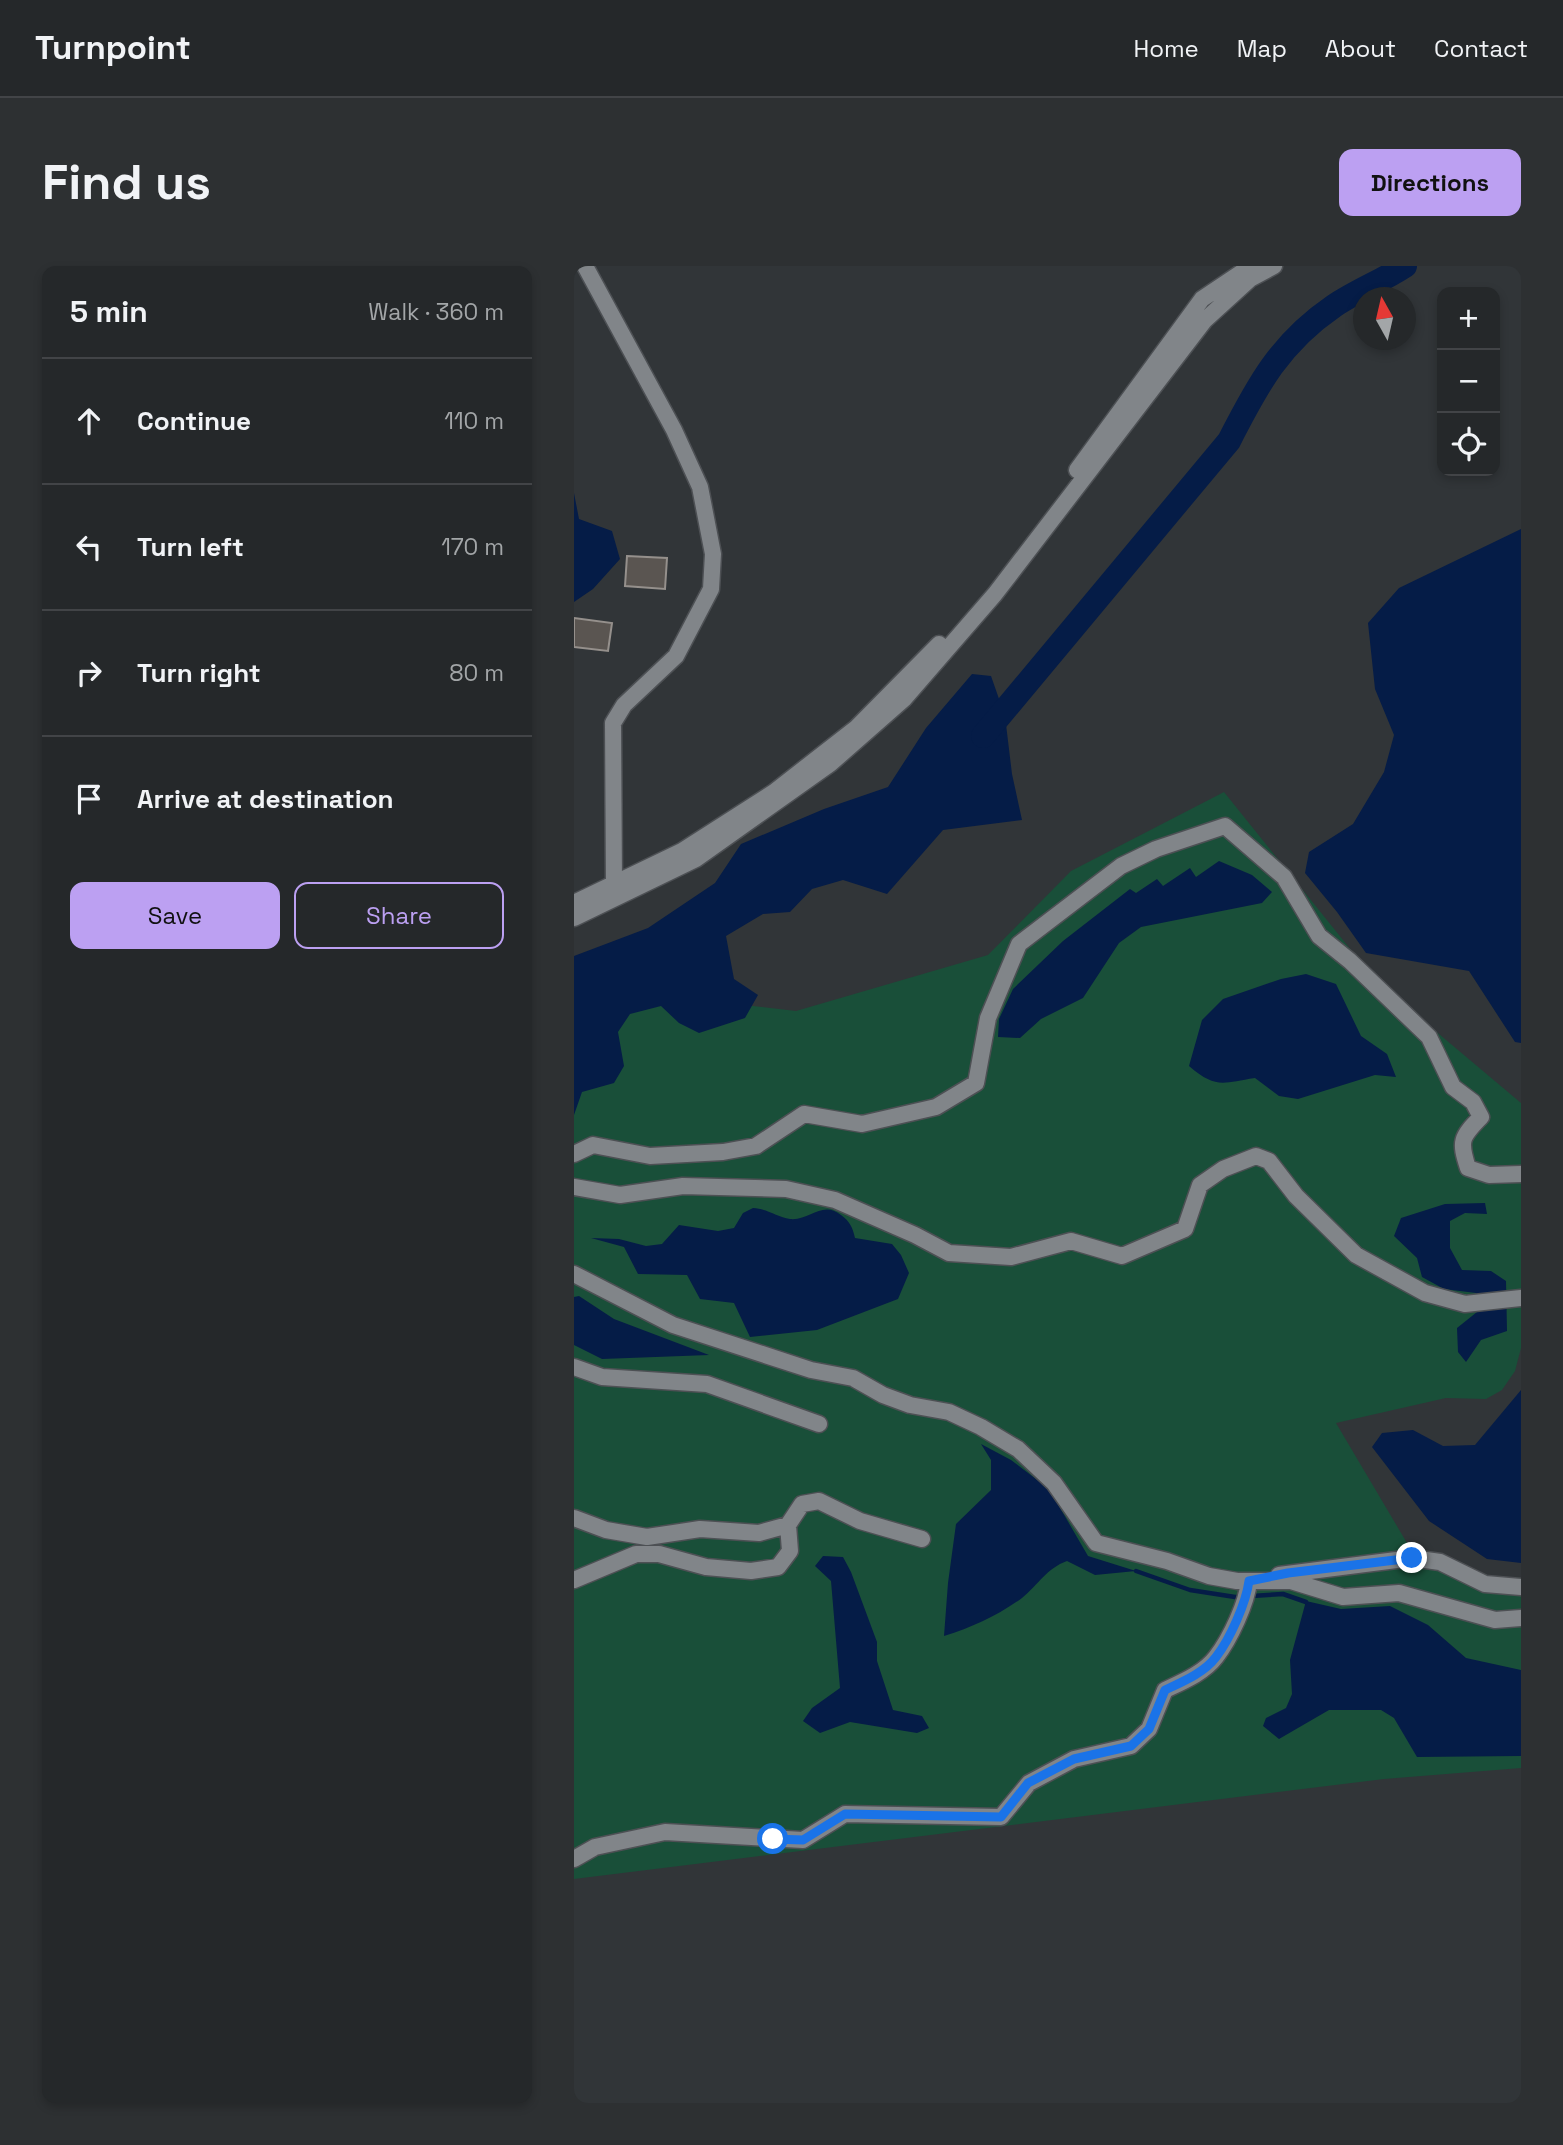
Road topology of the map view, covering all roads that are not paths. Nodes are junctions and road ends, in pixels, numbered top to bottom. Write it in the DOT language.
graph roads {
  1 [pos="1251,266"];
  2 [pos="1275,266"];
  3 [pos="574,270"];
  4 [pos="589,273"];
  5 [pos="618,890"];
  6 [pos="574,903"];
  7 [pos="574,918"];
  8 [pos="574,1154"];
  9 [pos="1521,1174"];
  10 [pos="574,1187"];
  11 [pos="574,1274"];
  12 [pos="1517,1298"];
  13 [pos="574,1367"];
  14 [pos="819,1424"];
  15 [pos="574,1518"];
  16 [pos="788,1525"];
  17 [pos="922,1539"];
  18 [pos="574,1580"];
  19 [pos="1249,1581"];
  20 [pos="1521,1587"];
  21 [pos="1521,1618"];
  22 [pos="574,1859"];
  1 -- 5 [label="street"];
  2 -- 5 [label="street"];
  3 -- 4 [label="street"];
  4 -- 5 [label="street"];
  5 -- 6 [label="street"];
  5 -- 7 [label="street"];
  8 -- 9 [label="street"];
  10 -- 12 [label="street"];
  11 -- 19 [label="street"];
  13 -- 14 [label="street"];
  15 -- 16 [label="street"];
  16 -- 17 [label="street"];
  16 -- 18 [label="street"];
  19 -- 20 [label="street"];
  19 -- 21 [label="street"];
  19 -- 22 [label="street"];
}
